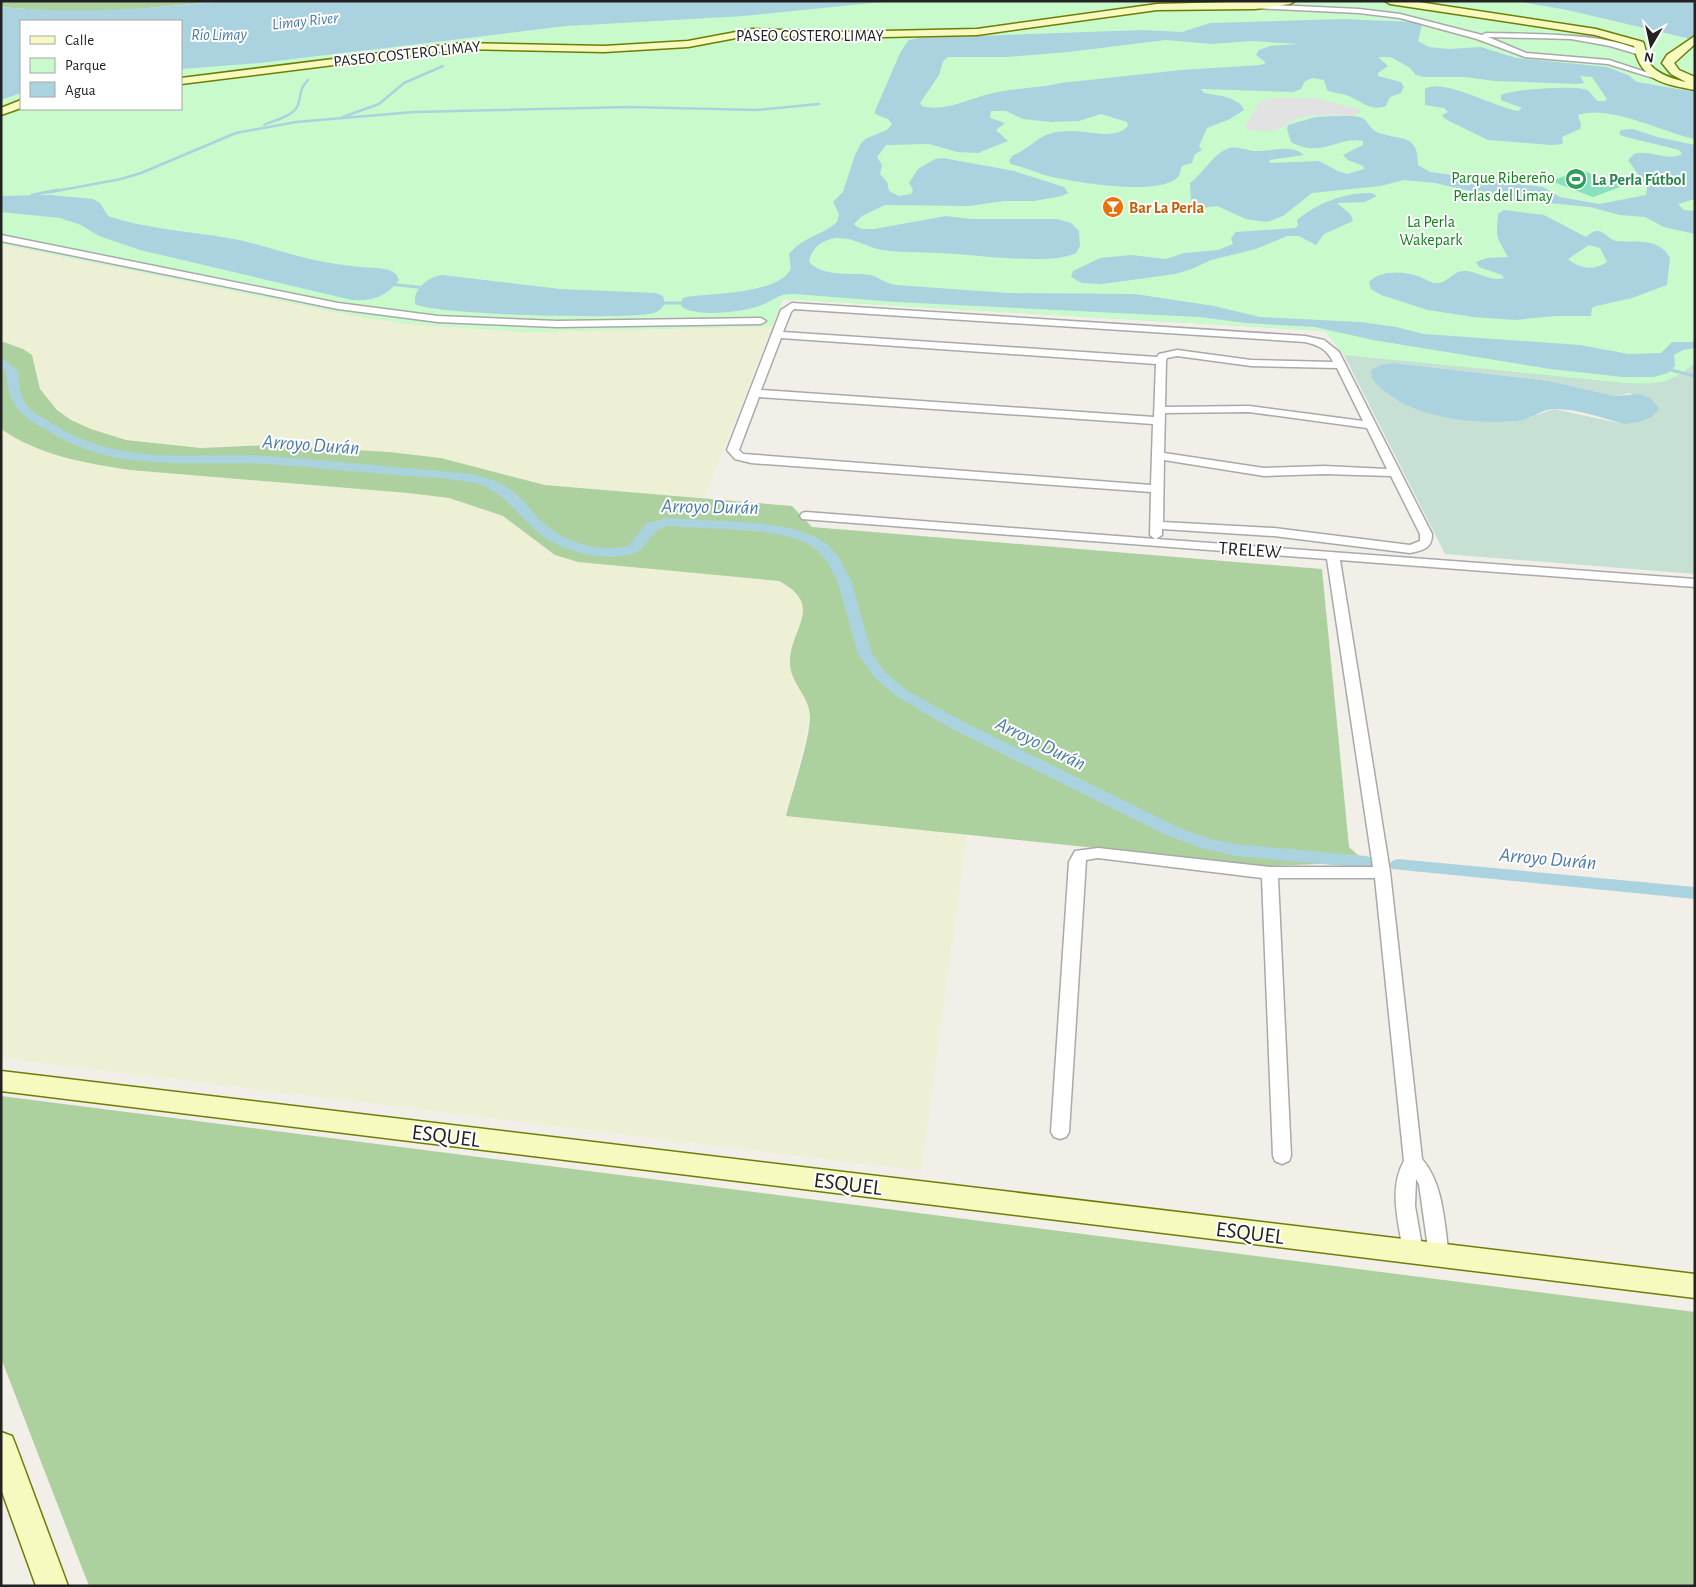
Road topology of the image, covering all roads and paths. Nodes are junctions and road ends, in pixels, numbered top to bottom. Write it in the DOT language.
graph roads {
  1 [pos="1290,1"];
  2 [pos="1386,1"];
  3 [pos="1390,1"];
  4 [pos="1304,5"];
  5 [pos="1254,6"];
  6 [pos="1388,14"];
  7 [pos="1475,36"];
  8 [pos="1695,39"];
  9 [pos="1636,53"];
  10 [pos="1600,61"];
  11 [pos="1660,78"];
  12 [pos="1695,80"];
  13 [pos="182,81"];
  14 [pos="1695,87"];
  15 [pos="20,104"];
  16 [pos="1,112"];
  17 [pos="1,238"];
  18 [pos="761,321"];
  19 [pos="776,335"];
  20 [pos="1161,361"];
  21 [pos="1340,365"];
  22 [pos="754,393"];
  23 [pos="1159,416"];
  24 [pos="1371,425"];
  25 [pos="1158,456"];
  26 [pos="1395,474"];
  27 [pos="1157,489"];
  28 [pos="806,516"];
  29 [pos="1156,525"];
  30 [pos="1155,542"];
  31 [pos="1333,556"];
  32 [pos="1695,583"];
  33 [pos="1382,872"];
  34 [pos="1270,873"];
  35 [pos="1,1081"];
  36 [pos="1060,1132"];
  37 [pos="1282,1156"];
  38 [pos="1413,1162"];
  39 [pos="1413,1252"];
  40 [pos="1439,1255"];
  41 [pos="1695,1286"];
  42 [pos="1,1446"];
  43 [pos="52,1586"];
  1 -- 5 [label="street, PASEO COSTERO LIMAY"];
  2 -- 6 [label="street"];
  3 -- 9 [label="street"];
  4 -- 5 [label="street"];
  4 -- 6 [label="street"];
  5 -- 13 [label="street, PASEO COSTERO LIMAY"];
  6 -- 7 [label="street"];
  7 -- 9 [label="street"];
  7 -- 10 [label="street"];
  8 -- 12 [label="street"];
  9 -- 10 [label="street"];
  9 -- 11 [label="street"];
  10 -- 11 [label="street"];
  11 -- 14 [label="street"];
  15 -- 16 [label="street"];
  17 -- 18 [label="street"];
  19 -- 20 [label="street"];
  19 -- 21 [label="street"];
  19 -- 22 [label="street"];
  20 -- 21 [label="street"];
  20 -- 23 [label="street"];
  21 -- 24 [label="street"];
  22 -- 23 [label="street"];
  22 -- 27 [label="street"];
  23 -- 24 [label="street"];
  23 -- 25 [label="street"];
  24 -- 26 [label="street"];
  25 -- 26 [label="street"];
  25 -- 27 [label="street"];
  26 -- 29 [label="street"];
  27 -- 29 [label="street"];
  28 -- 30 [label="street, TRELEW"];
  29 -- 30 [label="street"];
  30 -- 31 [label="street, TRELEW"];
  31 -- 32 [label="street, TRELEW"];
  31 -- 33 [label="street"];
  33 -- 34 [label="street"];
  33 -- 38 [label="street"];
  34 -- 36 [label="street"];
  34 -- 37 [label="street"];
  35 -- 39 [label="street, ESQUEL"];
  38 -- 39 [label="street"];
  38 -- 40 [label="street"];
  39 -- 40 [label="street, ESQUEL"];
  40 -- 41 [label="street, ESQUEL"];
  42 -- 43 [label="street"];
}
